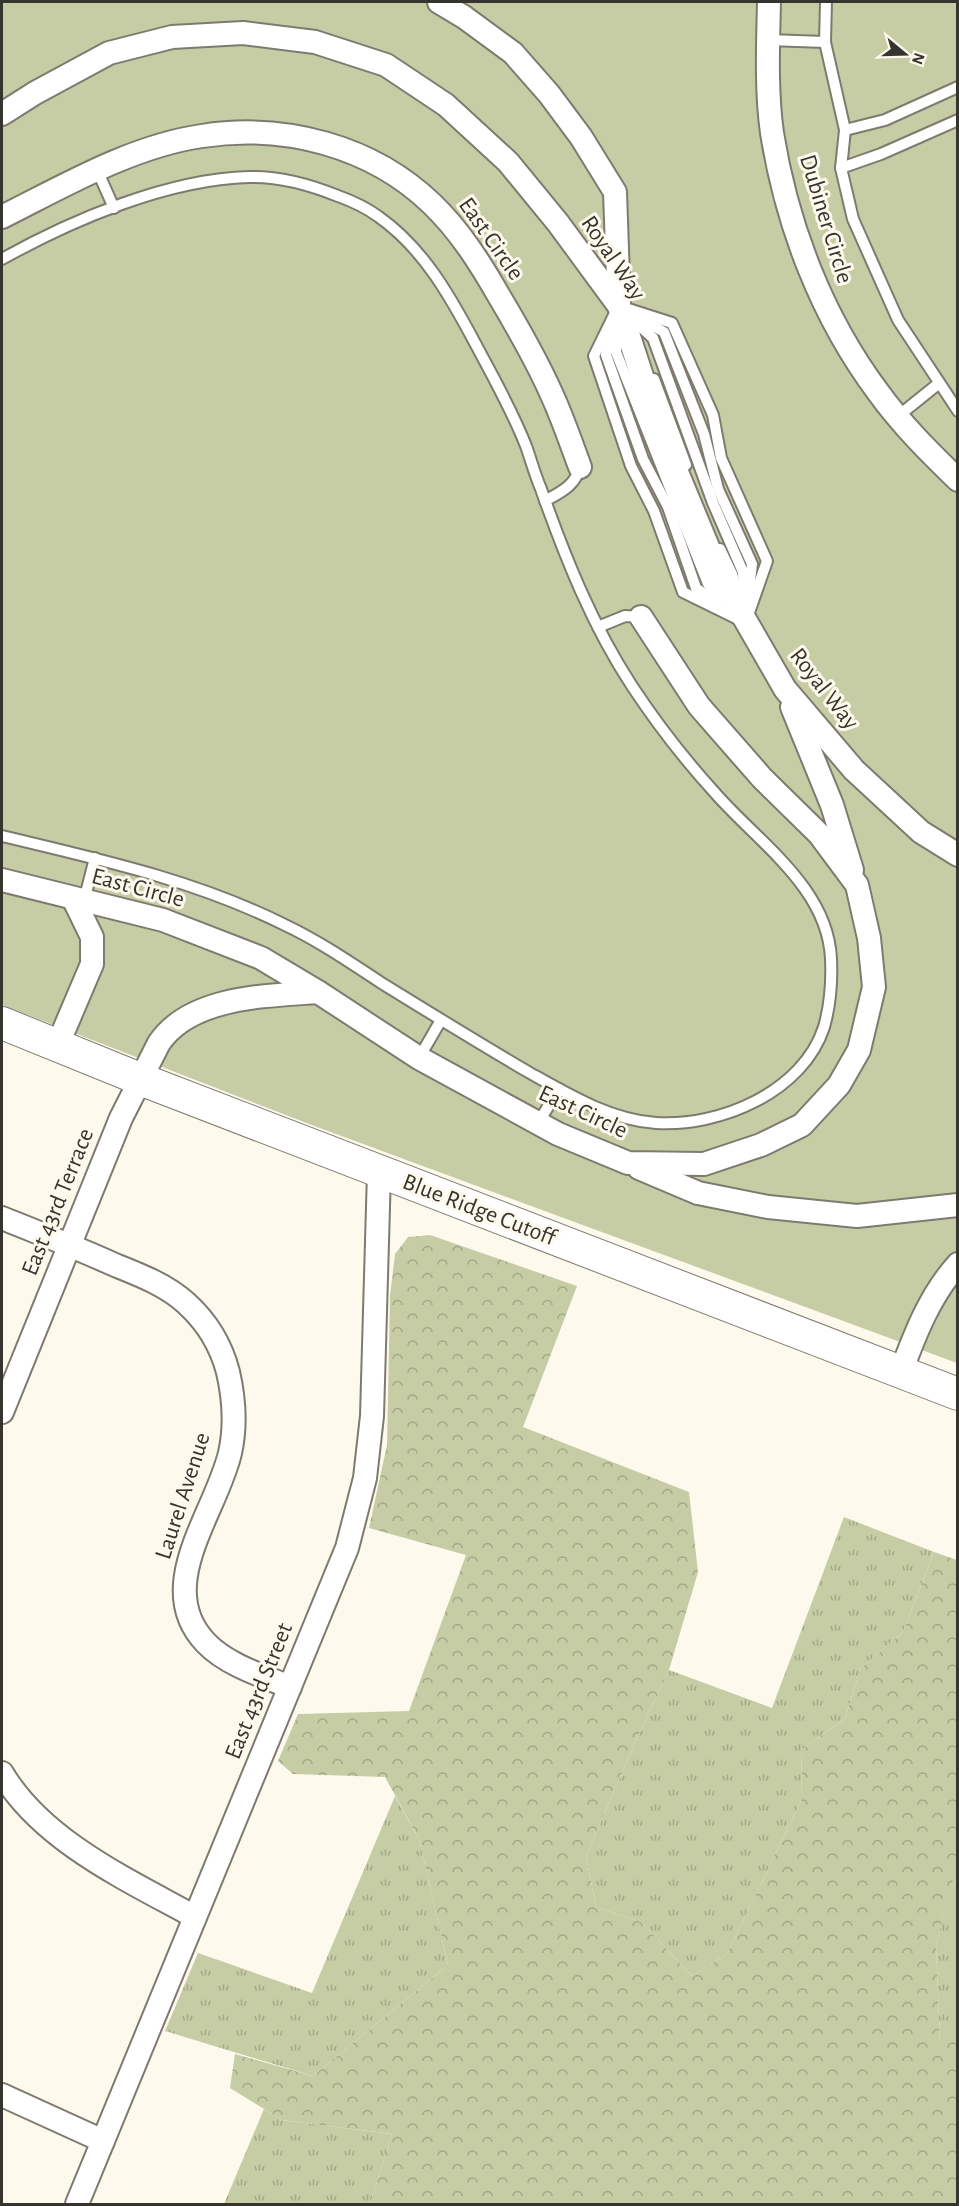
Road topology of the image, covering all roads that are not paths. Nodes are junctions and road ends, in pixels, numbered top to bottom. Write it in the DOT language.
graph roads {
  1 [pos="439,2"];
  2 [pos="769,2"];
  3 [pos="826,2"];
  4 [pos="768,40"];
  5 [pos="825,42"];
  6 [pos="957,87"];
  7 [pos="2,114"];
  8 [pos="957,120"];
  9 [pos="845,130"];
  10 [pos="841,168"];
  11 [pos="97,170"];
  12 [pos="114,208"];
  13 [pos="2,217"];
  14 [pos="2,259"];
  15 [pos="619,306"];
  16 [pos="939,384"];
  17 [pos="957,411"];
  18 [pos="897,417"];
  19 [pos="580,467"];
  20 [pos="957,480"];
  21 [pos="545,501"];
  22 [pos="641,617"];
  23 [pos="745,623"];
  24 [pos="598,627"];
  25 [pos="785,689"];
  26 [pos="2,836"];
  27 [pos="957,855"];
  28 [pos="95,858"];
  29 [pos="2,880"];
  30 [pos="857,885"];
  31 [pos="79,901"];
  32 [pos="318,992"];
  33 [pos="441,1020"];
  34 [pos="2,1023"];
  35 [pos="58,1044"];
  36 [pos="419,1058"];
  37 [pos="140,1079"];
  38 [pos="559,1089"];
  39 [pos="538,1123"];
  40 [pos="628,1163"];
  41 [pos="379,1172"];
  42 [pos="957,1205"];
  43 [pos="2,1218"];
  44 [pos="69,1245"];
  45 [pos="957,1264"];
  46 [pos="901,1372"];
  47 [pos="957,1394"];
  48 [pos="2,1412"];
  49 [pos="290,1687"];
  50 [pos="2,1773"];
  51 [pos="195,1917"];
  52 [pos="2,2095"];
  53 [pos="103,2141"];
  54 [pos="77,2205"];
  1 -- 15 [label="street"];
  2 -- 4 [label="street, Dubiner Circle"];
  3 -- 5 [label="lane"];
  4 -- 5 [label="lane"];
  4 -- 18 [label="street, Dubiner Circle"];
  5 -- 9 [label="lane"];
  6 -- 9 [label="lane"];
  7 -- 15 [label="street, Royal Way"];
  8 -- 10 [label="lane"];
  9 -- 10 [label="lane"];
  10 -- 16 [label="lane"];
  11 -- 12 [label="lane"];
  11 -- 13 [label="street, East Circle"];
  11 -- 19 [label="street, East Circle"];
  12 -- 14 [label="lane"];
  12 -- 21 [label="lane"];
  15 -- 23 [label="street, Royal Way"];
  15 -- 23 [label="lane"];
  15 -- 23 [label="lane"];
  15 -- 23 [label="lane"];
  16 -- 17 [label="lane"];
  16 -- 18 [label="lane"];
  18 -- 20 [label="street, Dubiner Circle"];
  19 -- 21 [label="lane"];
  21 -- 24 [label="lane"];
  22 -- 24 [label="lane"];
  22 -- 30 [label="street, East Circle"];
  23 -- 25 [label="street, Royal Way"];
  24 -- 38 [label="lane"];
  25 -- 27 [label="street, Royal Way"];
  25 -- 30 [label="street, East Circle"];
  26 -- 28 [label="lane"];
  28 -- 31 [label="lane"];
  28 -- 33 [label="lane"];
  29 -- 31 [label="street, East Circle"];
  30 -- 40 [label="street, East Circle"];
  31 -- 32 [label="street, East Circle"];
  31 -- 35 [label="street, East Circle"];
  32 -- 36 [label="street, East Circle"];
  32 -- 37 [label="street"];
  33 -- 36 [label="lane"];
  33 -- 38 [label="lane"];
  34 -- 35 [label="main road, Blue Ridge Cutoff"];
  35 -- 37 [label="main road, Blue Ridge Cutoff"];
  36 -- 39 [label="street, East Circle"];
  37 -- 41 [label="main road, Blue Ridge Cutoff"];
  37 -- 44 [label="street, East 43rd Terrace"];
  38 -- 39 [label="lane"];
  39 -- 40 [label="street, East Circle"];
  40 -- 42 [label="street"];
  41 -- 46 [label="main road, Blue Ridge Cutoff"];
  41 -- 49 [label="street, East 43rd Street"];
  43 -- 44 [label="street, Laurel Avenue"];
  44 -- 48 [label="street, East 43rd Terrace"];
  44 -- 49 [label="street, Laurel Avenue"];
  45 -- 46 [label="street"];
  46 -- 47 [label="main road, Blue Ridge Cutoff"];
  49 -- 51 [label="street, East 43rd Street"];
  50 -- 51 [label="street"];
  51 -- 53 [label="street, East 43rd Street"];
  52 -- 53 [label="street"];
  53 -- 54 [label="street, East 43rd Street"];
}
